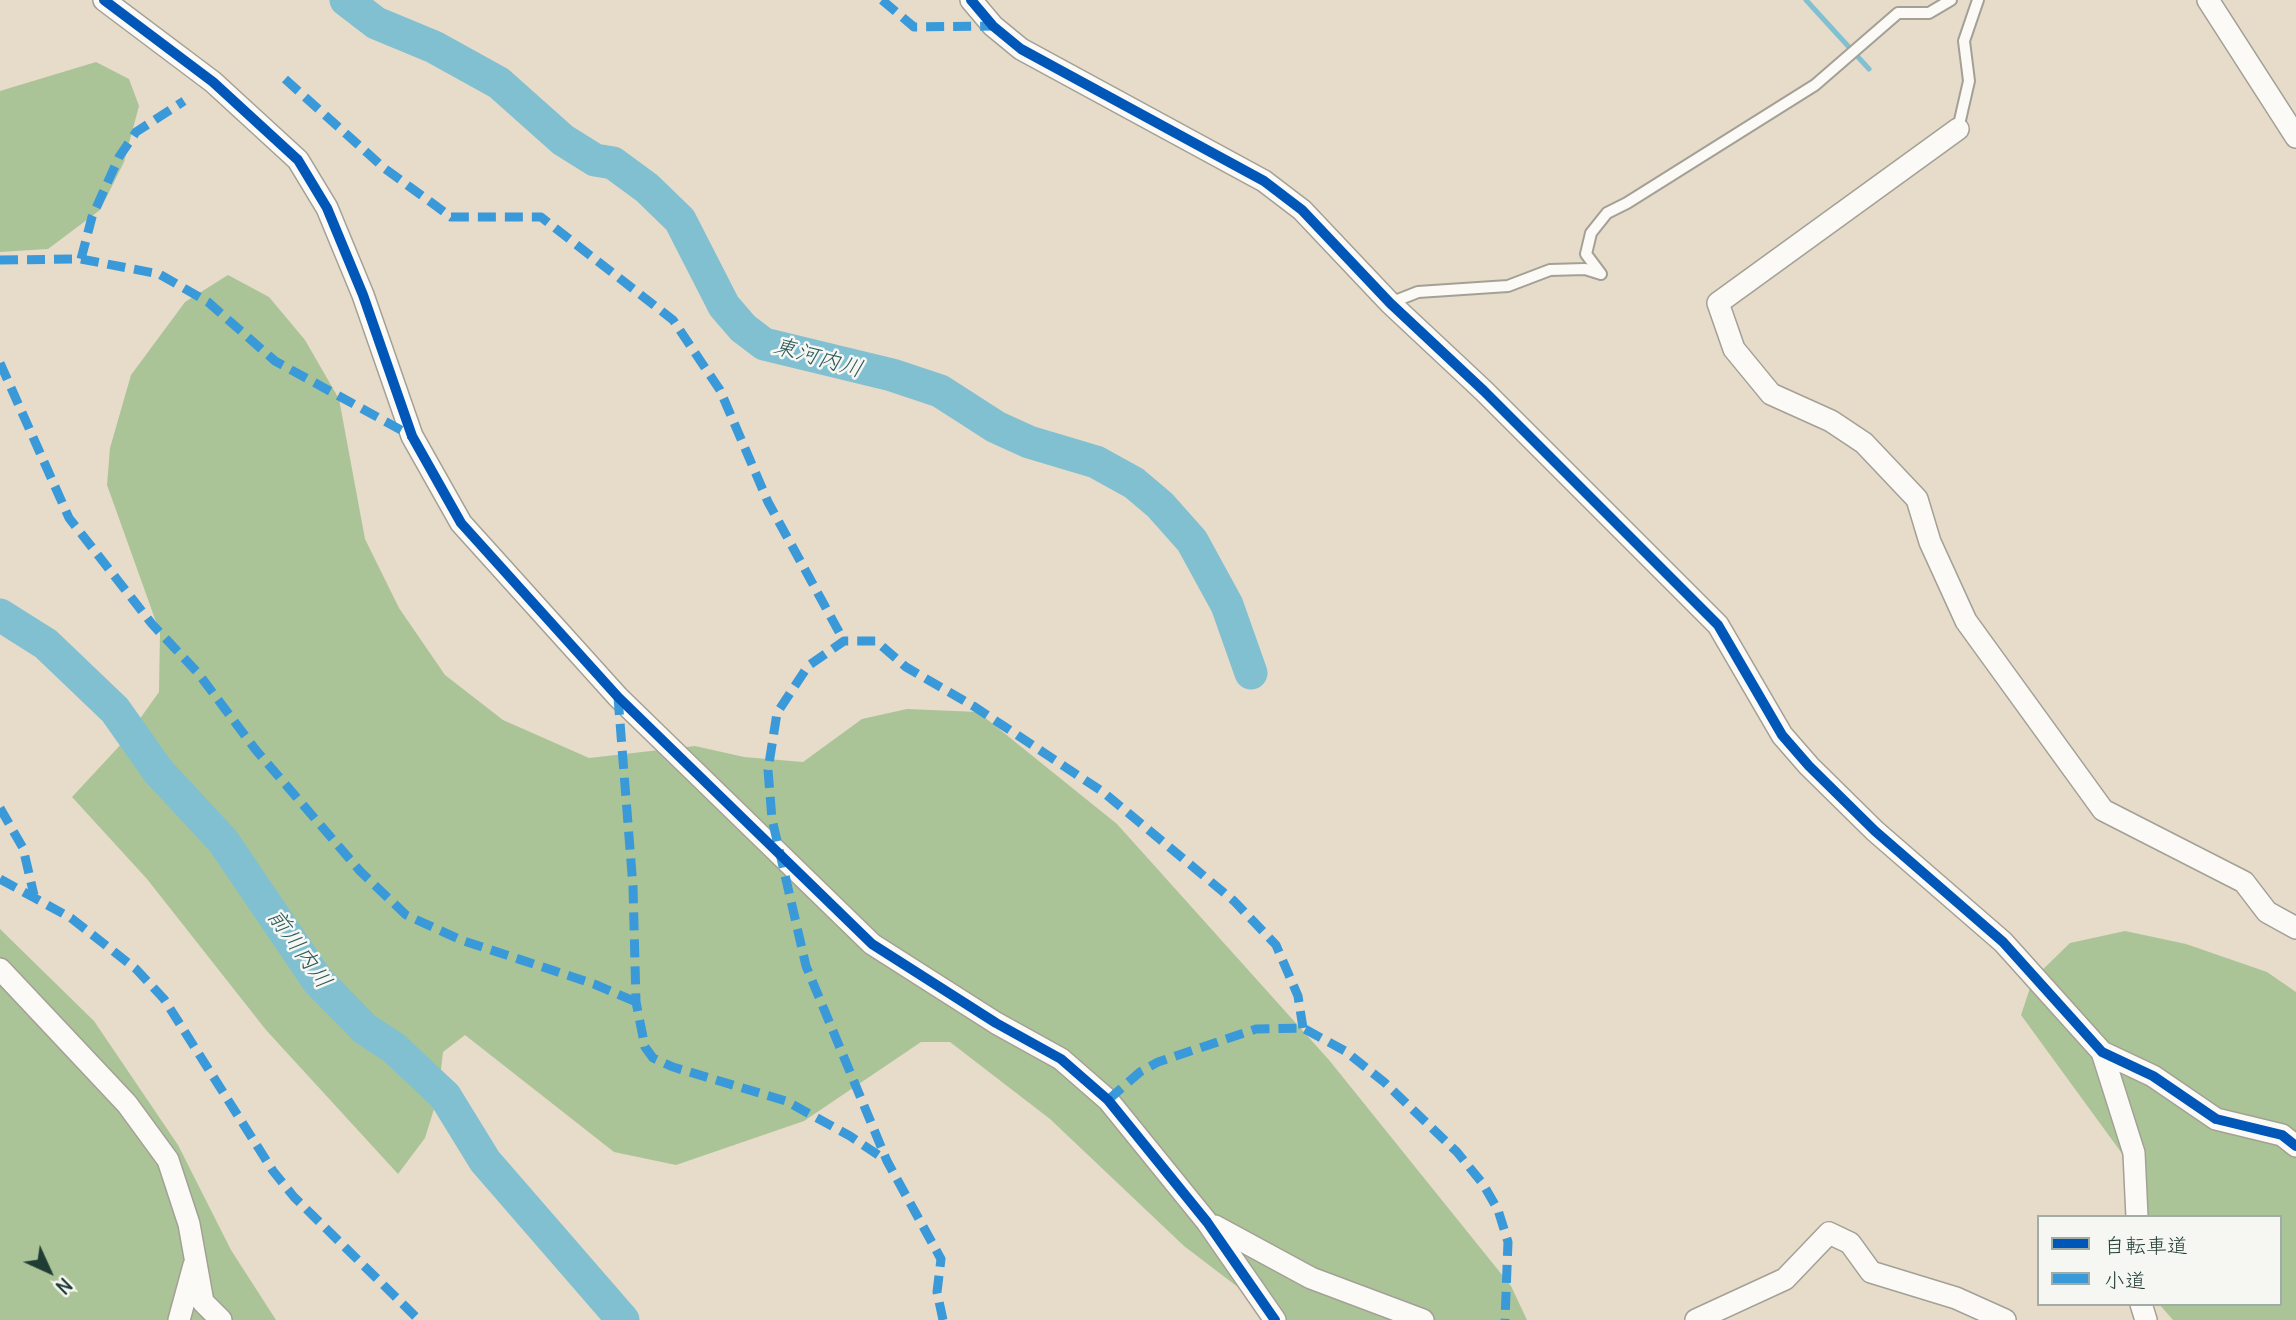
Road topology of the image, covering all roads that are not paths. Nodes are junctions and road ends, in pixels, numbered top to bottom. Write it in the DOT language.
graph roads {
  1 [pos="104,0"];
  2 [pos="971,0"];
  3 [pos="1951,0"];
  4 [pos="1978,0"];
  5 [pos="2208,0"];
  6 [pos="1958,129"];
  7 [pos="2296,137"];
  8 [pos="1390,303"];
  9 [pos="2296,928"];
  10 [pos="0,969"];
  11 [pos="2102,1052"];
  12 [pos="2296,1146"];
  13 [pos="2137,1215"];
  14 [pos="1207,1222"];
  15 [pos="196,1256"];
  16 [pos="179,1320"];
  17 [pos="221,1320"];
  18 [pos="1275,1320"];
  19 [pos="1423,1320"];
  20 [pos="1696,1320"];
  21 [pos="2005,1320"];
  1 -- 14 [label="street"];
  2 -- 8 [label="street"];
  3 -- 8 [label="lane"];
  4 -- 6 [label="lane"];
  5 -- 7 [label="street"];
  6 -- 9 [label="street"];
  8 -- 11 [label="street"];
  10 -- 15 [label="street"];
  11 -- 12 [label="street"];
  11 -- 13 [label="street"];
  14 -- 18 [label="street"];
  14 -- 19 [label="street"];
  15 -- 16 [label="street"];
  15 -- 17 [label="street"];
  20 -- 21 [label="street"];
}
